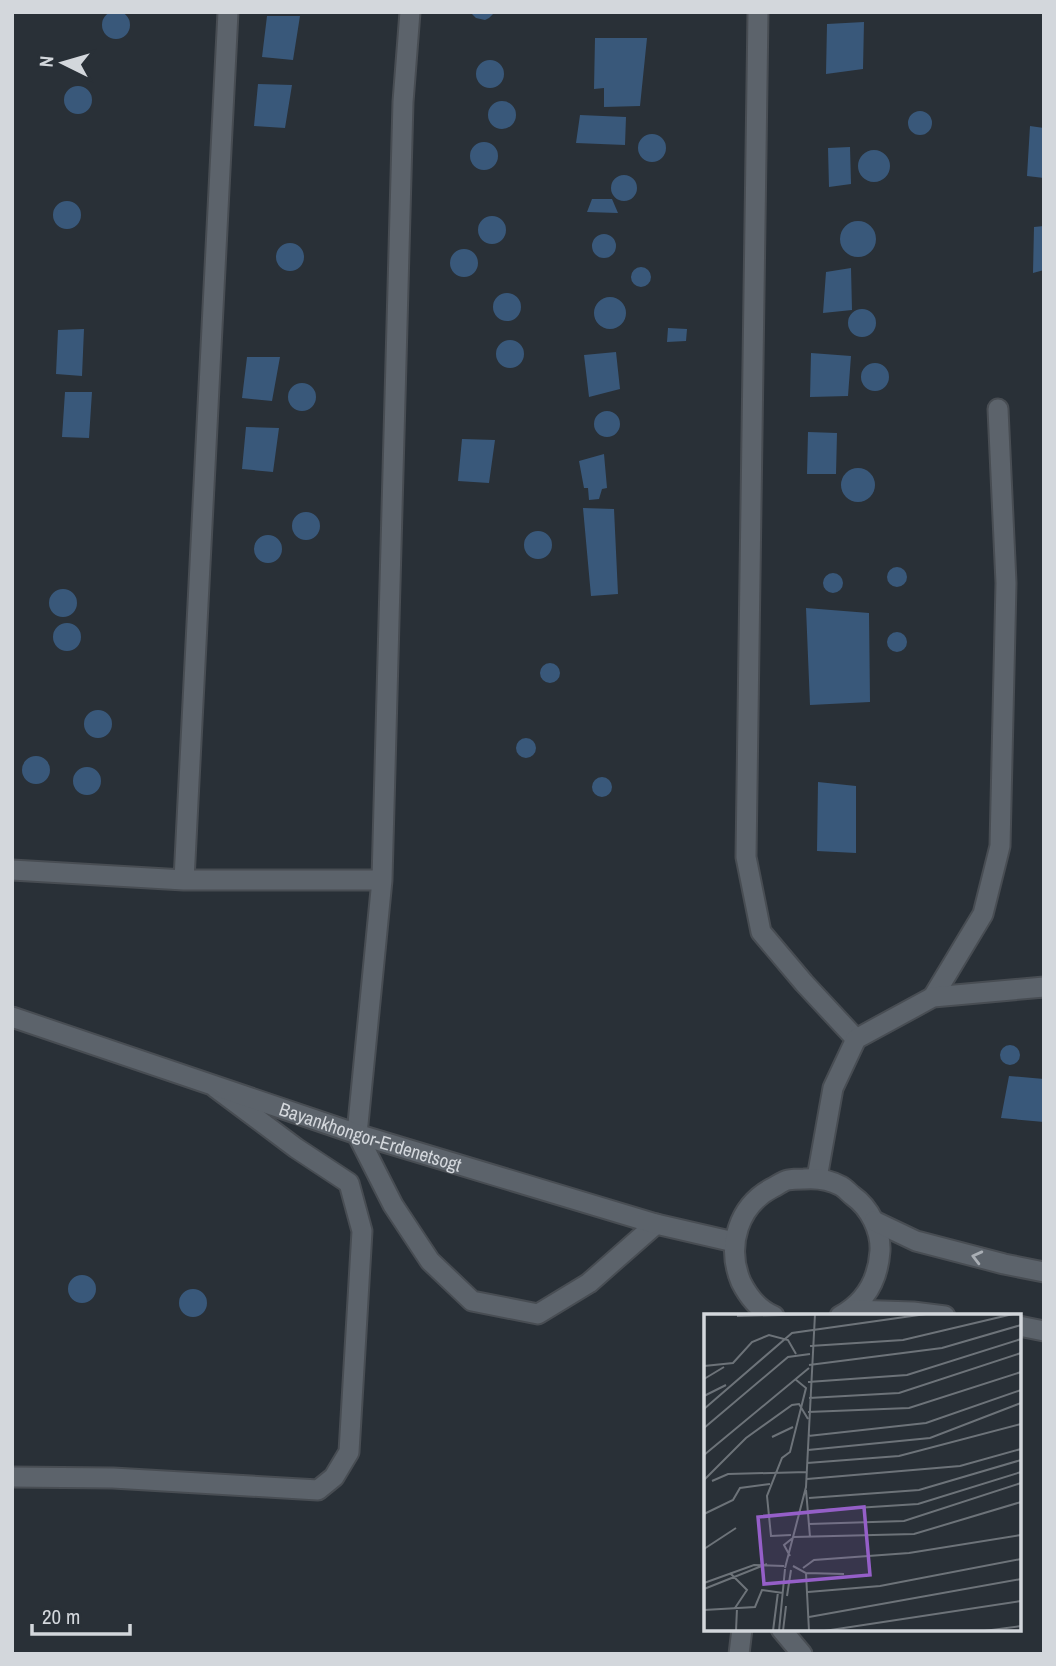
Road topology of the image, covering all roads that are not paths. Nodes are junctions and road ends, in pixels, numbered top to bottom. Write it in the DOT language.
graph roads {
  1 [pos="228,12"];
  2 [pos="411,12"];
  3 [pos="758,12"];
  4 [pos="998,409"];
  5 [pos="12,870"];
  6 [pos="184,880"];
  7 [pos="382,880"];
  8 [pos="1044,987"];
  9 [pos="933,997"];
  10 [pos="12,1017"];
  11 [pos="856,1040"];
  12 [pos="213,1085"];
  13 [pos="357,1134"];
  14 [pos="817,1178"];
  15 [pos="874,1222"];
  16 [pos="656,1224"];
  17 [pos="734,1242"];
  18 [pos="1044,1272"];
  19 [pos="846,1313"];
  20 [pos="769,1314"];
  21 [pos="930,1314"];
  22 [pos="1021,1326"];
  23 [pos="1044,1331"];
  24 [pos="12,1477"];
  25 [pos="742,1631"];
  26 [pos="783,1631"];
  27 [pos="739,1654"];
  28 [pos="802,1654"];
  1 -- 6 [label="street"];
  2 -- 7 [label="street"];
  3 -- 11 [label="street"];
  4 -- 9 [label="street"];
  5 -- 6 [label="street"];
  6 -- 7 [label="street"];
  7 -- 13 [label="street"];
  8 -- 9 [label="street"];
  9 -- 11 [label="street"];
  10 -- 12 [label="street, Bayankhongor-Erdenetsogt"];
  11 -- 14 [label="street"];
  12 -- 13 [label="street, Bayankhongor-Erdenetsogt"];
  12 -- 24 [label="street"];
  13 -- 16 [label="street, Bayankhongor-Erdenetsogt"];
  13 -- 16 [label="street"];
  14 -- 15 [label="street"];
  14 -- 17 [label="street"];
  18 -- 15 [label="street, one-way"];
  15 -- 19 [label="street"];
  16 -- 17 [label="street, Bayankhongor-Erdenetsogt"];
  17 -- 20 [label="street"];
  19 -- 21 [label="street"];
  22 -- 23 [label="street"];
  25 -- 27 [label="street"];
  26 -- 28 [label="street"];
}
